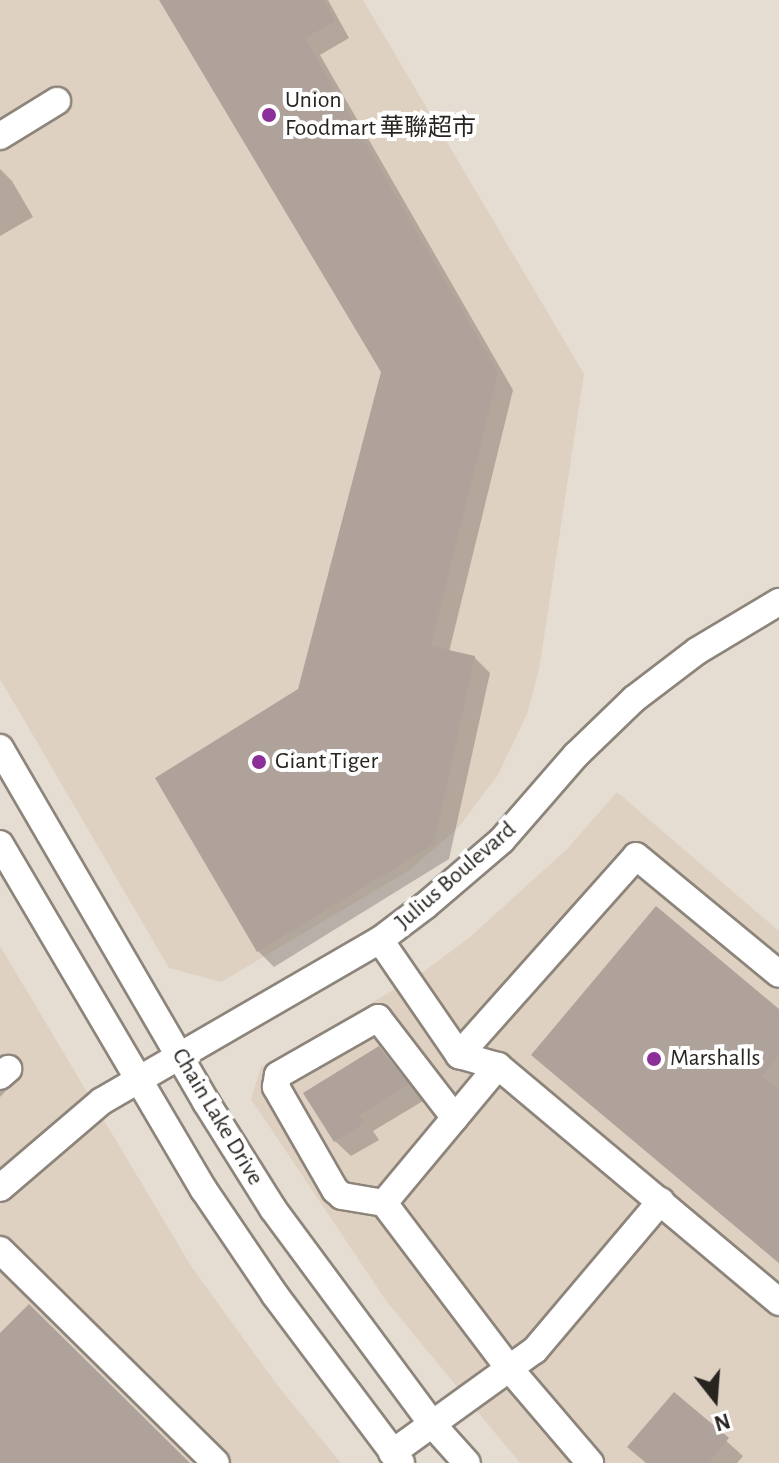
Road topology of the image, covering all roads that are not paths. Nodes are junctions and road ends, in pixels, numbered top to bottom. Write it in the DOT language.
graph roads {
  1 [pos="57,101"];
  2 [pos="0,136"];
  3 [pos="779,602"];
  4 [pos="0,748"];
  5 [pos="0,844"];
  6 [pos="380,940"];
  7 [pos="779,974"];
  8 [pos="178,1055"];
  9 [pos="459,1055"];
  10 [pos="498,1066"];
  11 [pos="137,1079"];
  12 [pos="455,1118"];
  13 [pos="0,1188"];
  14 [pos="661,1201"];
  15 [pos="384,1203"];
  16 [pos="0,1250"];
  17 [pos="779,1302"];
  18 [pos="509,1368"];
  19 [pos="432,1424"];
  20 [pos="396,1458"];
  21 [pos="216,1463"];
  22 [pos="467,1463"];
  23 [pos="590,1463"];
  1 -- 2 [label="street"];
  3 -- 6 [label="street, Julius Boulevard"];
  4 -- 8 [label="street, Chain Lake Drive"];
  5 -- 11 [label="street, Chain Lake Drive"];
  6 -- 8 [label="street, Julius Boulevard"];
  6 -- 9 [label="street"];
  7 -- 9 [label="street"];
  8 -- 11 [label="street, Julius Boulevard"];
  8 -- 19 [label="street, Chain Lake Drive"];
  9 -- 10 [label="street"];
  10 -- 12 [label="street"];
  10 -- 14 [label="street"];
  11 -- 13 [label="street, Julius Boulevard"];
  11 -- 20 [label="street, Chain Lake Drive"];
  12 -- 15 [label="street"];
  12 -- 15 [label="street"];
  14 -- 17 [label="street"];
  14 -- 18 [label="street"];
  15 -- 18 [label="street"];
  16 -- 21 [label="street"];
  18 -- 19 [label="street"];
  18 -- 23 [label="street"];
  19 -- 20 [label="street"];
  19 -- 22 [label="street, Chain Lake Drive"];
}
